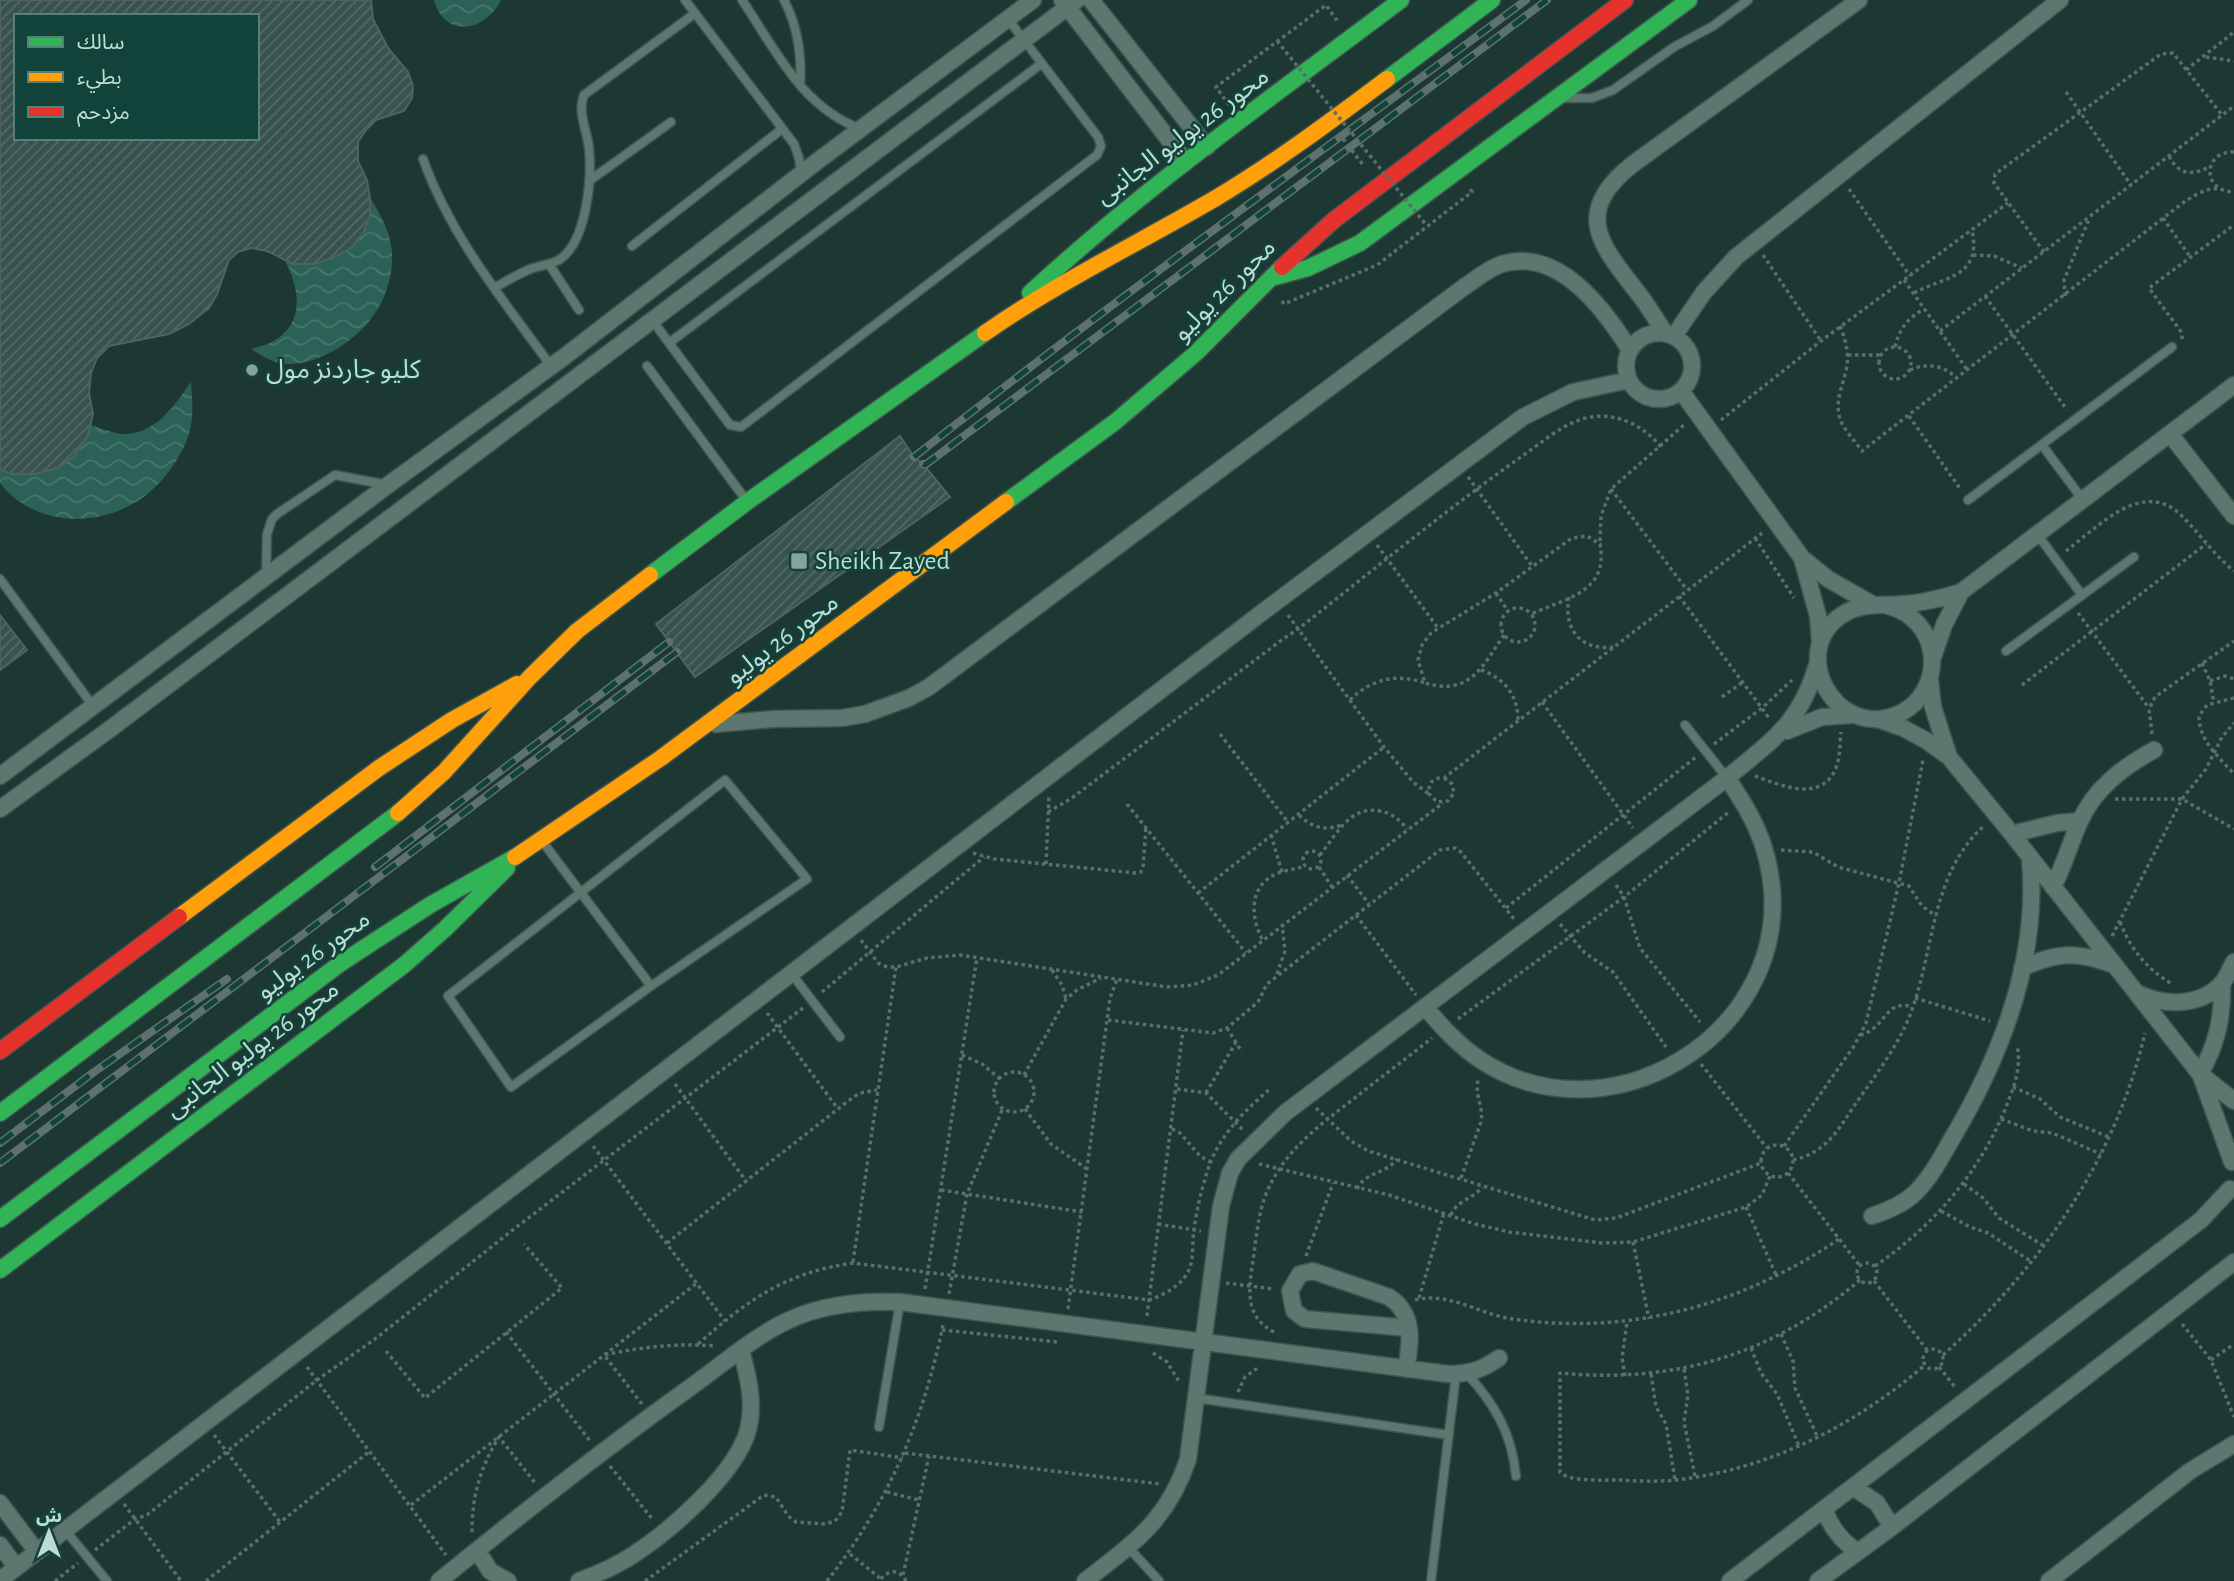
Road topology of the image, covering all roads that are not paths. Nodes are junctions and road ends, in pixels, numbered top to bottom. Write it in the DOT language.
graph roads {
  1 [pos="685,0"];
  2 [pos="742,0"];
  3 [pos="784,0"];
  4 [pos="1033,0"];
  5 [pos="1091,0"];
  6 [pos="1401,0"];
  7 [pos="1492,0"];
  8 [pos="1625,0"];
  9 [pos="1689,0"];
  10 [pos="1748,0"];
  11 [pos="1859,0"];
  12 [pos="2060,0"];
  13 [pos="1068,2"];
  14 [pos="694,14"];
  15 [pos="1008,19"];
  16 [pos="1024,40"];
  17 [pos="1041,64"];
  18 [pos="800,85"];
  19 [pos="1558,96"];
  20 [pos="671,122"];
  21 [pos="861,128"];
  22 [pos="782,130"];
  23 [pos="1207,147"];
  24 [pos="423,159"];
  25 [pos="1186,162"];
  26 [pos="802,174"];
  27 [pos="589,181"];
  28 [pos="632,246"];
  29 [pos="549,264"];
  30 [pos="1271,278"];
  31 [pos="494,288"];
  32 [pos="579,310"];
  33 [pos="652,320"];
  34 [pos="1001,321"];
  35 [pos="1669,334"];
  36 [pos="669,343"];
  37 [pos="2172,347"];
  38 [pos="1630,350"];
  39 [pos="558,361"];
  40 [pos="648,366"];
  41 [pos="579,376"];
  42 [pos="1629,380"];
  43 [pos="2234,385"];
  44 [pos="1681,391"];
  45 [pos="2170,434"];
  46 [pos="2042,445"];
  47 [pos="388,485"];
  48 [pos="1969,500"];
  49 [pos="2083,500"];
  50 [pos="747,502"];
  51 [pos="2234,516"];
  52 [pos="2038,534"];
  53 [pos="2134,557"];
  54 [pos="1802,558"];
  55 [pos="266,578"];
  56 [pos="0,579"];
  57 [pos="1961,592"];
  58 [pos="2082,595"];
  59 [pos="1878,604"];
  60 [pos="1820,643"];
  61 [pos="2006,650"];
  62 [pos="1933,660"];
  63 [pos="1817,665"];
  64 [pos="529,678"];
  65 [pos="1930,680"];
  66 [pos="93,706"];
  67 [pos="1848,715"];
  68 [pos="1878,719"];
  69 [pos="1685,725"];
  70 [pos="707,726"];
  71 [pos="110,729"];
  72 [pos="1781,733"];
  73 [pos="2154,750"];
  74 [pos="1949,757"];
  75 [pos="1732,774"];
  76 [pos="0,776"];
  77 [pos="0,809"];
  78 [pos="2080,821"];
  79 [pos="2012,834"];
  80 [pos="541,840"];
  81 [pos="521,853"];
  82 [pos="2030,857"];
  83 [pos="2053,887"];
  84 [pos="581,892"];
  85 [pos="2234,962"];
  86 [pos="2115,966"];
  87 [pos="2022,968"];
  88 [pos="791,973"];
  89 [pos="2222,983"];
  90 [pos="651,986"];
  91 [pos="2136,993"];
  92 [pos="1425,1007"];
  93 [pos="840,1037"];
  94 [pos="1,1049"];
  95 [pos="2200,1074"];
  96 [pos="2234,1101"];
  97 [pos="0,1113"];
  98 [pos="2233,1160"];
  99 [pos="2232,1194"];
  100 [pos="1872,1216"];
  101 [pos="0,1219"];
  102 [pos="2234,1262"];
  103 [pos="0,1270"];
  104 [pos="900,1302"];
  105 [pos="1409,1328"];
  106 [pos="1202,1343"];
  107 [pos="741,1350"];
  108 [pos="1499,1358"];
  109 [pos="1406,1369"];
  110 [pos="1461,1374"];
  111 [pos="1196,1398"];
  112 [pos="879,1427"];
  113 [pos="1449,1435"];
  114 [pos="2234,1444"];
  115 [pos="1516,1475"];
  116 [pos="1853,1487"];
  117 [pos="0,1503"];
  118 [pos="1824,1509"];
  119 [pos="5,1520"];
  120 [pos="1892,1527"];
  121 [pos="65,1530"];
  122 [pos="0,1545"];
  123 [pos="1128,1547"];
  124 [pos="477,1550"];
  125 [pos="37,1552"];
  126 [pos="1858,1552"];
  127 [pos="16,1567"];
  128 [pos="0,1580"];
  129 [pos="107,1581"];
  130 [pos="439,1581"];
  131 [pos="508,1581"];
  132 [pos="579,1581"];
  133 [pos="1085,1581"];
  134 [pos="1159,1581"];
  135 [pos="1431,1581"];
  136 [pos="1730,1581"];
  137 [pos="1818,1581"];
  138 [pos="2049,1581"];
  1 -- 14 [label="lane"];
  2 -- 18 [label="lane"];
  3 -- 18 [label="lane"];
  4 -- 15 [label="street"];
  5 -- 23 [label="street"];
  6 -- 23 [label="main road, محور 26 يوليو الجانبى"];
  7 -- 34 [label="main road"];
  8 -- 30 [label="main road, محور 26 يوليو"];
  9 -- 19 [label="main road"];
  10 -- 19 [label="lane"];
  11 -- 35 [label="street"];
  12 -- 35 [label="street"];
  13 -- 16 [label="street"];
  13 -- 25 [label="street"];
  14 -- 22 [label="lane"];
  14 -- 27 [label="lane"];
  15 -- 16 [label="lane"];
  15 -- 21 [label="street"];
  16 -- 17 [label="lane"];
  16 -- 33 [label="street"];
  17 -- 36 [label="lane"];
  17 -- 36 [label="lane"];
  18 -- 21 [label="lane"];
  19 -- 30 [label="main road"];
  20 -- 27 [label="lane"];
  21 -- 26 [label="street"];
  22 -- 26 [label="lane"];
  22 -- 28 [label="lane"];
  23 -- 25 [label="main road, محور 26 يوليو الجانبى"];
  24 -- 31 [label="lane"];
  25 -- 34 [label="main road, محور 26 يوليو الجانبى"];
  26 -- 39 [label="street"];
  27 -- 29 [label="lane"];
  29 -- 31 [label="lane"];
  29 -- 32 [label="lane"];
  30 -- 70 [label="main road, محور 26 يوليو"];
  31 -- 39 [label="lane"];
  33 -- 36 [label="lane"];
  33 -- 41 [label="street"];
  34 -- 50 [label="main road"];
  35 -- 38 [label="street"];
  35 -- 44 [label="street"];
  37 -- 46 [label="lane"];
  38 -- 42 [label="street"];
  38 -- 70 [label="street"];
  39 -- 41 [label="street"];
  39 -- 47 [label="street"];
  40 -- 50 [label="lane"];
  41 -- 71 [label="street"];
  42 -- 44 [label="street"];
  42 -- 88 [label="street"];
  43 -- 45 [label="street"];
  44 -- 54 [label="street"];
  45 -- 49 [label="street"];
  45 -- 51 [label="street"];
  46 -- 48 [label="lane"];
  46 -- 49 [label="lane"];
  47 -- 55 [label="street"];
  47 -- 55 [label="lane"];
  49 -- 52 [label="street"];
  50 -- 64 [label="main road"];
  52 -- 57 [label="street"];
  52 -- 58 [label="lane"];
  53 -- 58 [label="lane"];
  54 -- 59 [label="street"];
  54 -- 60 [label="street"];
  55 -- 66 [label="street"];
  56 -- 66 [label="lane"];
  57 -- 59 [label="street"];
  57 -- 62 [label="street"];
  58 -- 61 [label="lane"];
  59 -- 60 [label="street"];
  59 -- 62 [label="street"];
  60 -- 63 [label="street"];
  62 -- 65 [label="street"];
  63 -- 67 [label="street"];
  63 -- 72 [label="street"];
  64 -- 94 [label="main road"];
  64 -- 97 [label="main road"];
  65 -- 68 [label="street"];
  65 -- 74 [label="street"];
  66 -- 71 [label="street"];
  66 -- 76 [label="street"];
  67 -- 68 [label="street"];
  67 -- 72 [label="street"];
  68 -- 74 [label="street"];
  69 -- 75 [label="lane"];
  70 -- 80 [label="main road, محور 26 يوليو"];
  71 -- 77 [label="street"];
  72 -- 75 [label="street"];
  73 -- 78 [label="street"];
  74 -- 79 [label="street"];
  75 -- 92 [label="street"];
  75 -- 92 [label="street"];
  78 -- 79 [label="street"];
  78 -- 83 [label="street"];
  79 -- 82 [label="street"];
  80 -- 81 [label="main road, محور 26 يوليو"];
  80 -- 84 [label="lane"];
  81 -- 101 [label="main road, محور 26 يوليو"];
  81 -- 103 [label="main road, محور 26 يوليو الجانبى"];
  82 -- 83 [label="street"];
  82 -- 87 [label="street"];
  83 -- 86 [label="street"];
  84 -- 90 [label="lane"];
  84 -- 90 [label="lane"];
  84 -- 90 [label="lane"];
  85 -- 89 [label="street"];
  86 -- 87 [label="street"];
  86 -- 91 [label="street"];
  87 -- 100 [label="street"];
  88 -- 93 [label="lane"];
  88 -- 121 [label="street"];
  89 -- 91 [label="street"];
  89 -- 95 [label="street"];
  91 -- 95 [label="street"];
  92 -- 106 [label="street"];
  95 -- 96 [label="street"];
  95 -- 98 [label="street"];
  98 -- 99 [label="street"];
  99 -- 116 [label="street"];
  102 -- 120 [label="street"];
  104 -- 106 [label="street"];
  104 -- 107 [label="street"];
  104 -- 112 [label="lane"];
  105 -- 105 [label="street"];
  105 -- 109 [label="street"];
  106 -- 109 [label="street"];
  106 -- 111 [label="street"];
  107 -- 124 [label="street"];
  107 -- 132 [label="street"];
  108 -- 110 [label="street"];
  109 -- 110 [label="street"];
  110 -- 113 [label="lane"];
  110 -- 115 [label="lane"];
  111 -- 113 [label="lane"];
  111 -- 123 [label="street"];
  113 -- 135 [label="lane"];
  114 -- 138 [label="street"];
  116 -- 118 [label="street"];
  116 -- 120 [label="street"];
  117 -- 119 [label="street"];
  118 -- 126 [label="street"];
  118 -- 136 [label="street"];
  119 -- 125 [label="street"];
  120 -- 126 [label="street"];
  121 -- 125 [label="street"];
  121 -- 129 [label="lane"];
  122 -- 127 [label="street"];
  123 -- 133 [label="street"];
  123 -- 134 [label="lane"];
  124 -- 130 [label="street"];
  124 -- 131 [label="street"];
  125 -- 127 [label="street"];
  126 -- 137 [label="street"];
  127 -- 128 [label="street"];
}
